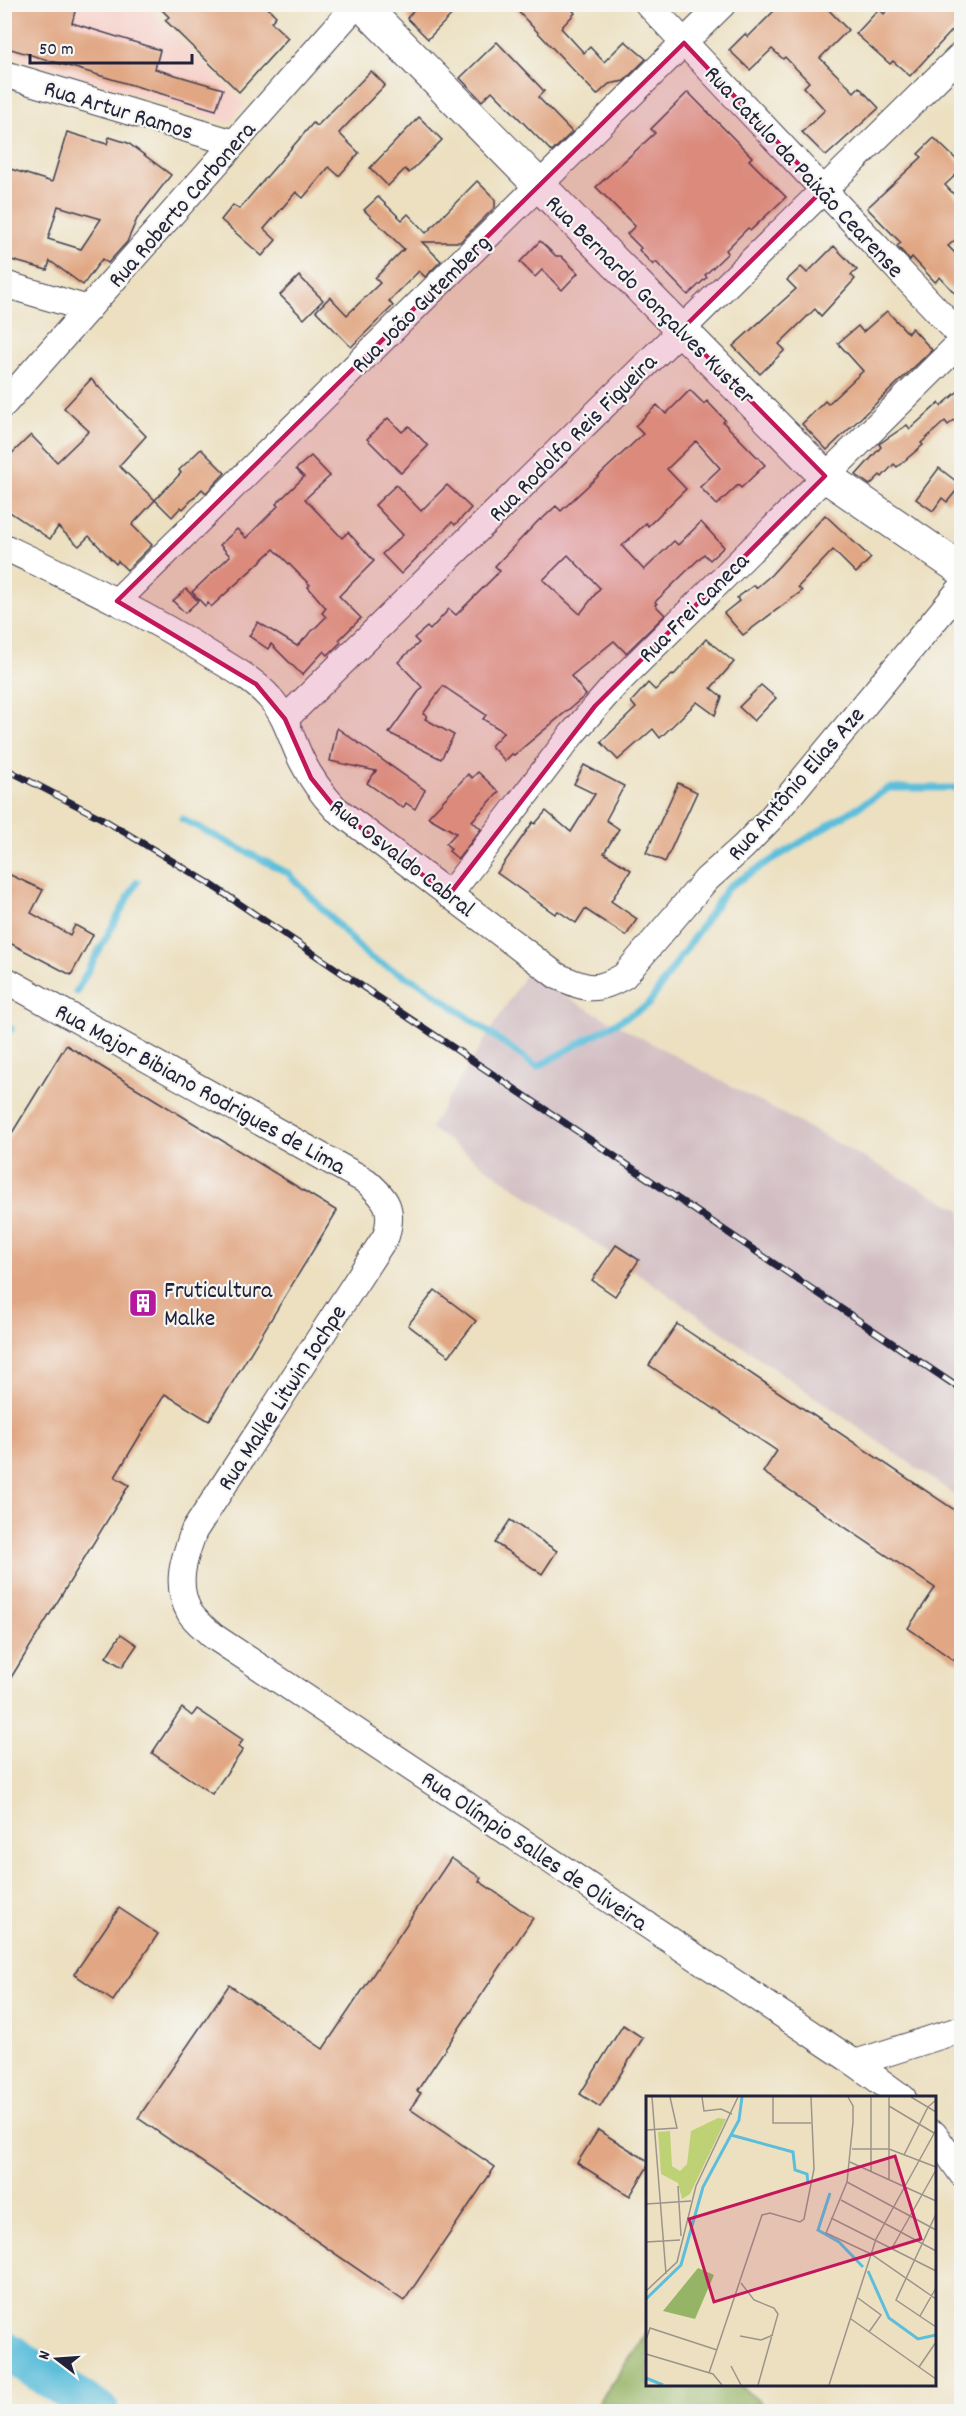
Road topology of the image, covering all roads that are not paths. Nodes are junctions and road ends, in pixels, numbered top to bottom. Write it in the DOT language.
graph roads {
  1 [pos="359,4"];
  2 [pos="648,4"];
  3 [pos="723,4"];
  4 [pos="684,43"];
  5 [pos="962,54"];
  6 [pos="4,74"];
  7 [pos="234,143"];
  8 [pos="539,185"];
  9 [pos="823,190"];
  10 [pos="4,284"];
  11 [pos="88,309"];
  12 [pos="681,330"];
  13 [pos="962,339"];
  14 [pos="4,404"];
  15 [pos="825,476"];
  16 [pos="4,547"];
  17 [pos="962,570"];
  18 [pos="962,587"];
  19 [pos="117,601"];
  20 [pos="285,719"];
  21 [pos="449,894"];
  22 [pos="4,979"];
  23 [pos="591,988"];
  24 [pos="389,1207"];
  25 [pos="182,1591"];
  26 [pos="962,2029"];
  27 [pos="855,2063"];
  28 [pos="900,2096"];
  29 [pos="936,2137"];
  30 [pos="962,2174"];
  1 -- 7 [label="street, Rua Roberto Carbonera"];
  1 -- 8 [label="street, Rua Bernardo Gonçalves Kuster"];
  2 -- 4 [label="street, Rua Catulo da Paixão Cearense"];
  3 -- 4 [label="street, Rua João Gutemberg"];
  4 -- 8 [label="street, Rua João Gutemberg"];
  4 -- 9 [label="street, Rua Catulo da Paixão Cearense"];
  5 -- 9 [label="street, Rua Rodolfo Reis Figueira"];
  6 -- 7 [label="street, Rua Artur Ramos"];
  7 -- 11 [label="street, Rua Roberto Carbonera"];
  8 -- 12 [label="street, Rua Bernardo Gonçalves Kuster"];
  8 -- 19 [label="street, Rua João Gutemberg"];
  9 -- 12 [label="street, Rua Rodolfo Reis Figueira"];
  9 -- 13 [label="street, Rua Catulo da Paixão Cearense"];
  10 -- 11 [label="street"];
  11 -- 14 [label="street, Rua Roberto Carbonera"];
  12 -- 15 [label="street, Rua Bernardo Gonçalves Kuster"];
  12 -- 20 [label="street, Rua Rodolfo Reis Figueira"];
  13 -- 15 [label="street, Rua Frei Caneca"];
  15 -- 17 [label="street, Rua Bernardo Gonçalves Kuster"];
  15 -- 21 [label="street, Rua Frei Caneca"];
  16 -- 19 [label="street, Rua Osvaldo Cabral"];
  18 -- 23 [label="street, Rua Antônio Elias Aze"];
  19 -- 20 [label="street, Rua Osvaldo Cabral"];
  20 -- 21 [label="street, Rua Osvaldo Cabral"];
  21 -- 23 [label="street, Rua Osvaldo Cabral"];
  22 -- 24 [label="street, Rua Major Bibiano Rodrigues de Lima"];
  24 -- 25 [label="street, Rua Malke Litwin Iochpe"];
  25 -- 27 [label="street, Rua Olímpio Salles de Oliveira"];
  26 -- 27 [label="street"];
  27 -- 28 [label="street, Rua Olímpio Salles de Oliveira"];
  29 -- 30 [label="street"];
}
